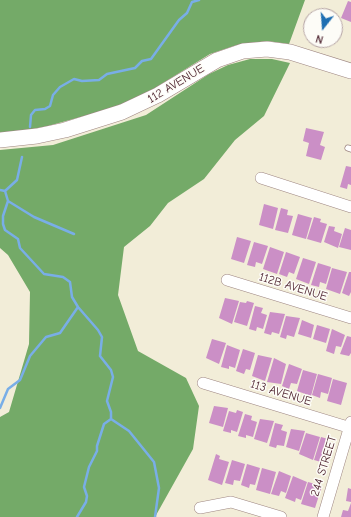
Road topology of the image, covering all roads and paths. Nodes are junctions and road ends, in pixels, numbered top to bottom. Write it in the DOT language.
graph roads {
  1 [pos="351,71"];
  2 [pos="0,140"];
  3 [pos="261,178"];
  4 [pos="351,207"];
  5 [pos="227,280"];
  6 [pos="351,318"];
  7 [pos="203,383"];
  8 [pos="350,426"];
  9 [pos="200,508"];
  10 [pos="281,517"];
  11 [pos="323,517"];
  1 -- 2 [label="main road, 112 AVENUE"];
  3 -- 4 [label="street"];
  5 -- 6 [label="street, 112B AVENUE"];
  7 -- 8 [label="street, 113 AVENUE"];
  8 -- 11 [label="street, 244 STREET"];
  9 -- 10 [label="street"];
}
